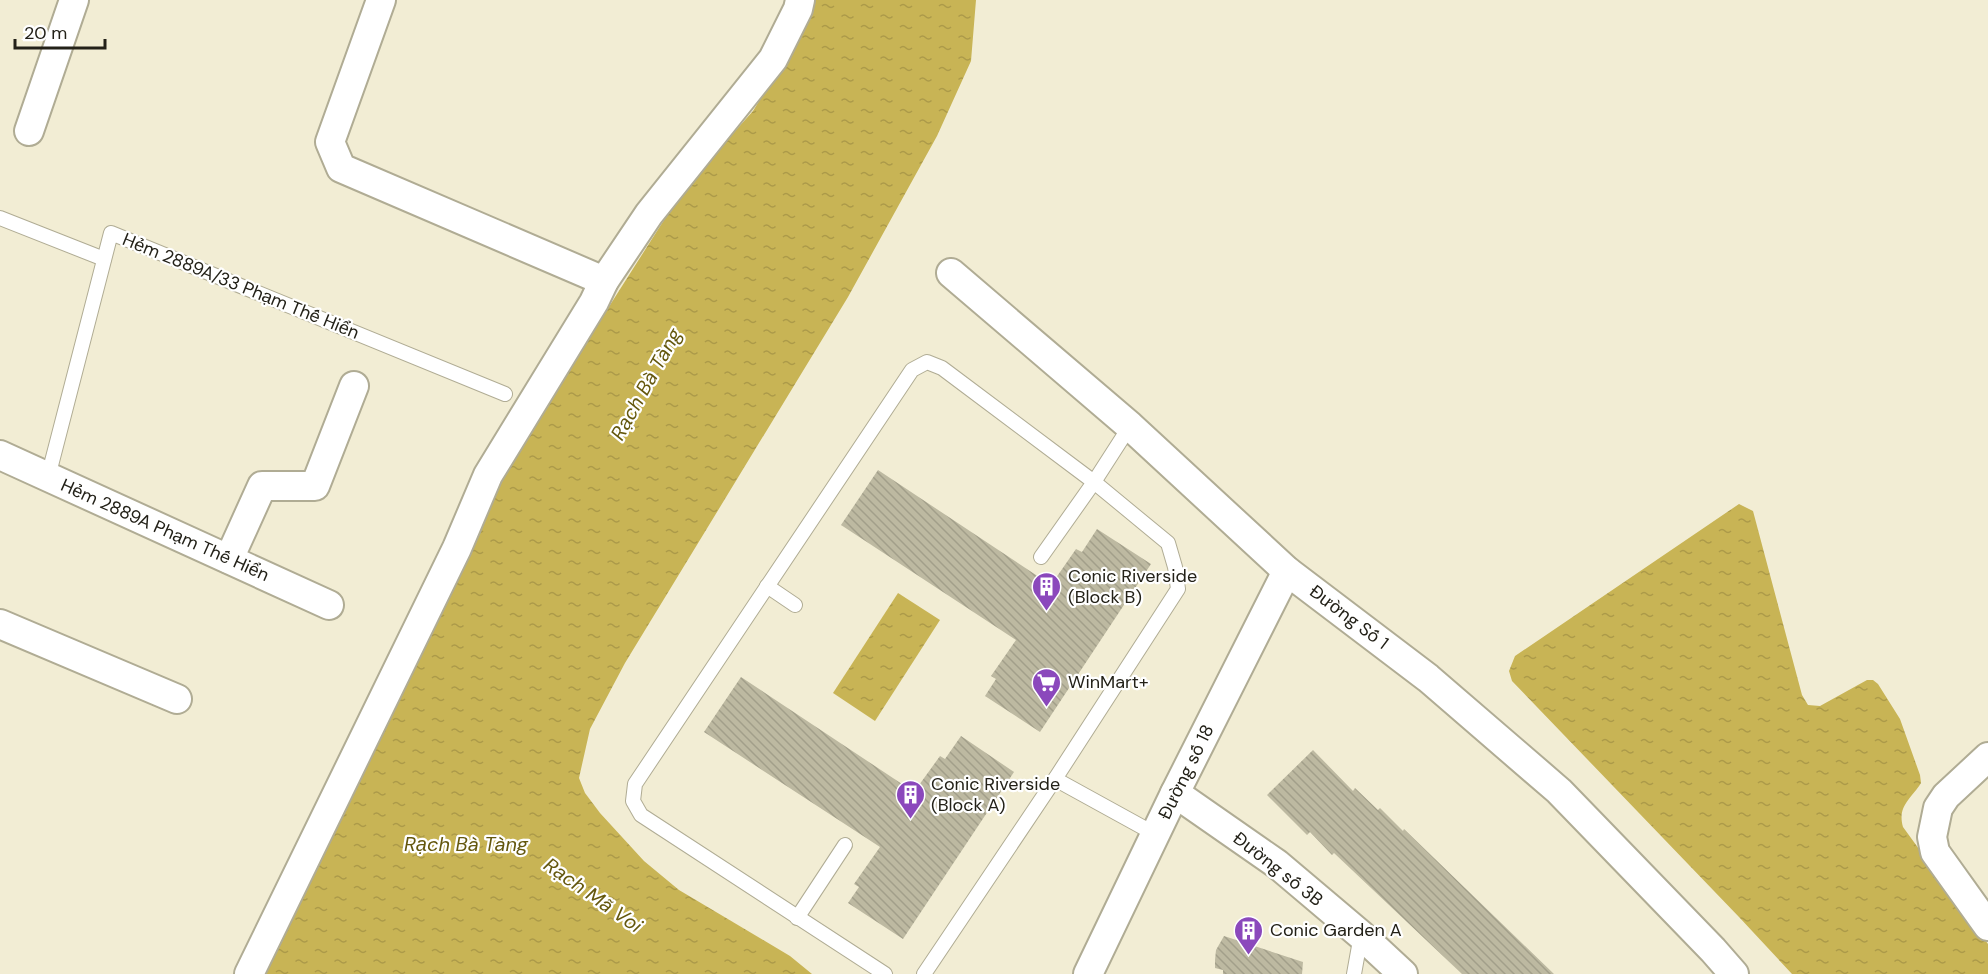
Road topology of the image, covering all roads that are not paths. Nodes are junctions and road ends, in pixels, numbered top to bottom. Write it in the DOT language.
graph roads {
  1 [pos="74,0"];
  2 [pos="381,0"];
  3 [pos="800,0"];
  4 [pos="30,131"];
  5 [pos="0,218"];
  6 [pos="104,259"];
  7 [pos="951,273"];
  8 [pos="604,281"];
  9 [pos="354,386"];
  10 [pos="505,394"];
  11 [pos="1130,426"];
  12 [pos="0,455"];
  13 [pos="48,477"];
  14 [pos="1094,482"];
  15 [pos="1041,556"];
  16 [pos="229,559"];
  17 [pos="1287,570"];
  18 [pos="767,586"];
  19 [pos="329,605"];
  20 [pos="795,605"];
  21 [pos="0,624"];
  22 [pos="177,699"];
  23 [pos="1988,757"];
  24 [pos="1055,779"];
  25 [pos="1175,793"];
  26 [pos="1155,834"];
  27 [pos="845,845"];
  28 [pos="797,918"];
  29 [pos="1988,926"];
  30 [pos="1361,935"];
  31 [pos="249,974"];
  32 [pos="885,974"];
  33 [pos="924,974"];
  34 [pos="1088,974"];
  35 [pos="1354,974"];
  36 [pos="1403,974"];
  37 [pos="1734,974"];
  1 -- 4 [label="street"];
  2 -- 8 [label="street"];
  3 -- 8 [label="street"];
  5 -- 6 [label="lane"];
  6 -- 10 [label="lane, Hẻm 2889A/33 Phạm Thế Hiển"];
  6 -- 13 [label="lane, Hẻm 2889A/33 Phạm Thế Hiển"];
  7 -- 11 [label="street, Đường Số 1"];
  8 -- 31 [label="street"];
  9 -- 16 [label="street"];
  11 -- 14 [label="lane"];
  11 -- 17 [label="street, Đường Số 1"];
  12 -- 13 [label="street, Hẻm 2889A Phạm Thế Hiển"];
  13 -- 16 [label="street, Hẻm 2889A Phạm Thế Hiển"];
  14 -- 15 [label="lane"];
  14 -- 18 [label="lane"];
  14 -- 24 [label="lane"];
  16 -- 19 [label="street, Hẻm 2889A Phạm Thế Hiển"];
  17 -- 25 [label="street, Đường số 18"];
  17 -- 37 [label="street, Đường Số 1"];
  18 -- 20 [label="lane"];
  18 -- 28 [label="lane"];
  21 -- 22 [label="street"];
  23 -- 29 [label="street"];
  24 -- 26 [label="lane"];
  24 -- 33 [label="lane"];
  25 -- 26 [label="street, Đường số 18"];
  25 -- 30 [label="street, Đường số 3B"];
  26 -- 34 [label="street, Đường số 18"];
  27 -- 28 [label="lane"];
  28 -- 32 [label="lane"];
  30 -- 35 [label="lane"];
  30 -- 36 [label="street, Đường số 3B"];
}
